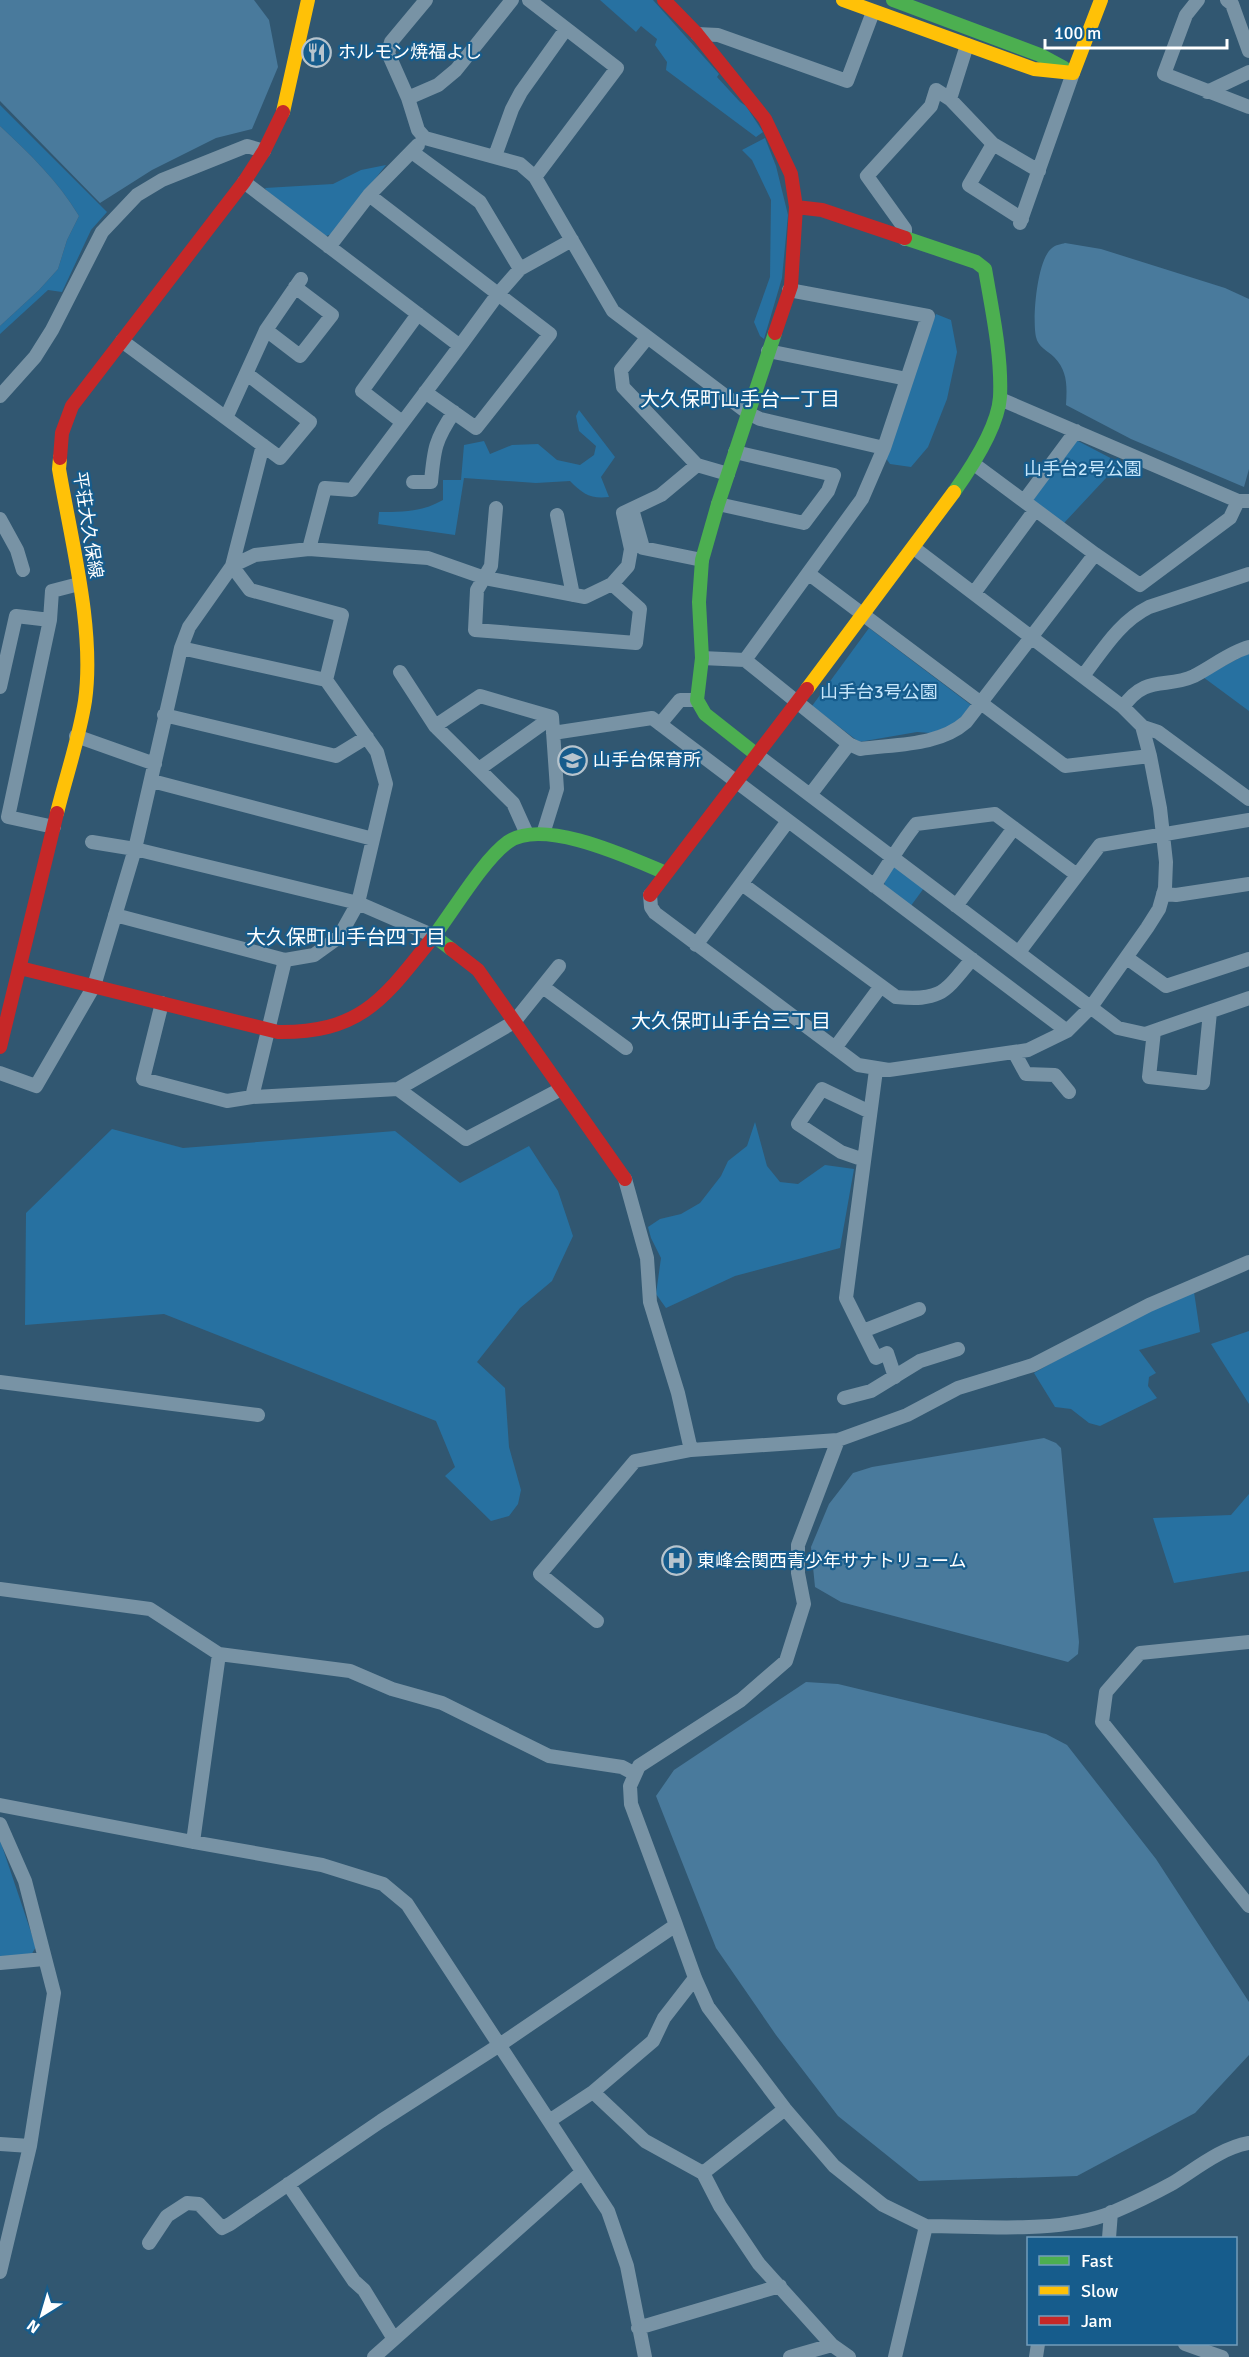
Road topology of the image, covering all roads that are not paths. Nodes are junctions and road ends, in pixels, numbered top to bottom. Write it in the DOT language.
graph roads {
  1 [pos="308,0"];
  2 [pos="426,0"];
  3 [pos="512,0"];
  4 [pos="529,0"];
  5 [pos="664,0"];
  6 [pos="843,0"];
  7 [pos="893,0"];
  8 [pos="1101,0"];
  9 [pos="1198,0"];
  10 [pos="1227,0"];
  11 [pos="873,12"];
  12 [pos="566,29"];
  13 [pos="697,34"];
  14 [pos="967,45"];
  15 [pos="1249,51"];
  16 [pos="1249,72"];
  17 [pos="1073,73"];
  18 [pos="1207,92"];
  19 [pos="408,98"];
  20 [pos="950,99"];
  21 [pos="1249,107"];
  22 [pos="425,138"];
  23 [pos="993,144"];
  24 [pos="264,151"];
  25 [pos="412,152"];
  26 [pos="495,156"];
  27 [pos="1039,171"];
  28 [pos="535,177"];
  29 [pos="244,182"];
  30 [pos="369,195"];
  31 [pos="796,207"];
  32 [pos="905,239"];
  33 [pos="572,240"];
  34 [pos="329,247"];
  35 [pos="520,269"];
  36 [pos="789,290"];
  37 [pos="498,294"];
  38 [pos="418,314"];
  39 [pos="266,330"];
  40 [pos="647,338"];
  41 [pos="122,341"];
  42 [pos="460,346"];
  43 [pos="768,351"];
  44 [pos="247,374"];
  45 [pos="907,379"];
  46 [pos="425,392"];
  47 [pos="0,396"];
  48 [pos="1000,399"];
  49 [pos="454,412"];
  50 [pos="748,413"];
  51 [pos="226,417"];
  52 [pos="402,422"];
  53 [pos="1076,431"];
  54 [pos="263,445"];
  55 [pos="884,448"];
  56 [pos="735,452"];
  57 [pos="974,464"];
  58 [pos="697,465"];
  59 [pos="728,474"];
  60 [pos="413,482"];
  61 [pos="1244,501"];
  62 [pos="718,504"];
  63 [pos="1030,505"];
  64 [pos="496,508"];
  65 [pos="632,508"];
  66 [pos="556,515"];
  67 [pos="0,519"];
  68 [pos="914,548"];
  69 [pos="309,549"];
  70 [pos="1095,554"];
  71 [pos="702,560"];
  72 [pos="232,566"];
  73 [pos="23,570"];
  74 [pos="808,574"];
  75 [pos="1249,574"];
  76 [pos="485,578"];
  77 [pos="79,584"];
  78 [pos="612,584"];
  79 [pos="974,593"];
  80 [pos="573,595"];
  81 [pos="863,615"];
  82 [pos="50,620"];
  83 [pos="1032,637"];
  84 [pos="1249,647"];
  85 [pos="181,648"];
  86 [pos="702,658"];
  87 [pos="745,660"];
  88 [pos="400,672"];
  89 [pos="1083,676"];
  90 [pos="326,680"];
  91 [pos="0,687"];
  92 [pos="697,700"];
  93 [pos="797,702"];
  94 [pos="981,703"];
  95 [pos="1123,707"];
  96 [pos="164,715"];
  97 [pos="552,717"];
  98 [pos="660,724"];
  99 [pos="435,726"];
  100 [pos="1142,726"];
  101 [pos="553,733"];
  102 [pos="76,736"];
  103 [pos="367,737"];
  104 [pos="849,744"];
  105 [pos="757,755"];
  106 [pos="1150,756"];
  107 [pos="155,764"];
  108 [pos="479,769"];
  109 [pos="152,781"];
  110 [pos="736,782"];
  111 [pos="810,795"];
  112 [pos="1249,799"];
  113 [pos="1249,820"];
  114 [pos="788,821"];
  115 [pos="54,827"];
  116 [pos="1014,828"];
  117 [pos="527,834"];
  118 [pos="543,834"];
  119 [pos="1163,835"];
  120 [pos="373,839"];
  121 [pos="92,842"];
  122 [pos="135,849"];
  123 [pos="893,858"];
  124 [pos="666,873"];
  125 [pos="1077,875"];
  126 [pos="742,884"];
  127 [pos="1249,885"];
  128 [pos="874,886"];
  129 [pos="1163,894"];
  130 [pos="358,903"];
  131 [pos="956,906"];
  132 [pos="115,915"];
  133 [pos="434,936"];
  134 [pos="696,945"];
  135 [pos="1019,952"];
  136 [pos="1127,958"];
  137 [pos="972,959"];
  138 [pos="1249,959"];
  139 [pos="285,960"];
  140 [pos="559,966"];
  141 [pos="20,968"];
  142 [pos="94,986"];
  143 [pos="881,986"];
  144 [pos="543,987"];
  145 [pos="1245,1002"];
  146 [pos="162,1003"];
  147 [pos="1091,1007"];
  148 [pos="1209,1012"];
  149 [pos="514,1022"];
  150 [pos="268,1030"];
  151 [pos="1067,1031"];
  152 [pos="1154,1031"];
  153 [pos="0,1047"];
  154 [pos="626,1048"];
  155 [pos="835,1048"];
  156 [pos="1014,1052"];
  157 [pos="876,1070"];
  158 [pos="0,1073"];
  159 [pos="398,1089"];
  160 [pos="561,1089"];
  161 [pos="1069,1092"];
  162 [pos="252,1097"];
  163 [pos="870,1112"];
  164 [pos="864,1160"];
  165 [pos="1249,1262"];
  166 [pos="919,1309"];
  167 [pos="863,1331"];
  168 [pos="958,1349"];
  169 [pos="895,1377"];
  170 [pos="0,1382"];
  171 [pos="844,1398"];
  172 [pos="258,1415"];
  173 [pos="838,1440"];
  174 [pos="691,1450"];
  175 [pos="0,1589"];
  176 [pos="597,1621"];
  177 [pos="1249,1642"];
  178 [pos="219,1654"];
  179 [pos="635,1774"];
  180 [pos="0,1805"];
  181 [pos="0,1824"];
  182 [pos="193,1842"];
  183 [pos="1249,1905"];
  184 [pos="676,1925"];
  185 [pos="44,1959"];
  186 [pos="0,1963"];
  187 [pos="695,1977"];
  188 [pos="498,2046"];
  189 [pos="592,2092"];
  190 [pos="785,2109"];
  191 [pos="549,2121"];
  192 [pos="1249,2143"];
  193 [pos="0,2144"];
  194 [pos="30,2146"];
  195 [pos="582,2172"];
  196 [pos="702,2173"];
  197 [pos="288,2184"];
  198 [pos="0,2208"];
  199 [pos="14,2211"];
  200 [pos="1112,2212"];
  201 [pos="926,2226"];
  202 [pos="1109,2237"];
  203 [pos="149,2242"];
  204 [pos="0,2268"];
  205 [pos="780,2286"];
  206 [pos="638,2328"];
  207 [pos="394,2339"];
  208 [pos="1190,2345"];
  209 [pos="832,2346"];
  210 [pos="374,2357"];
  211 [pos="645,2357"];
  212 [pos="790,2357"];
  213 [pos="849,2357"];
  214 [pos="895,2357"];
  215 [pos="1222,2357"];
  1 -- 24 [label="street, 平荘大久保線"];
  2 -- 19 [label="street"];
  3 -- 19 [label="street"];
  4 -- 12 [label="street"];
  5 -- 13 [label="street"];
  6 -- 11 [label="street"];
  7 -- 17 [label="street"];
  8 -- 17 [label="street"];
  9 -- 18 [label="street"];
  10 -- 15 [label="street"];
  11 -- 13 [label="street"];
  11 -- 14 [label="street"];
  12 -- 26 [label="street"];
  12 -- 28 [label="street"];
  13 -- 31 [label="street"];
  14 -- 17 [label="street"];
  14 -- 20 [label="street"];
  16 -- 18 [label="street"];
  17 -- 27 [label="street"];
  18 -- 21 [label="street"];
  19 -- 22 [label="street"];
  20 -- 23 [label="street"];
  20 -- 32 [label="street"];
  22 -- 25 [label="street"];
  22 -- 26 [label="street"];
  23 -- 27 [label="street"];
  23 -- 27 [label="street"];
  24 -- 29 [label="street, 平荘大久保線"];
  24 -- 47 [label="street"];
  25 -- 30 [label="street"];
  25 -- 35 [label="street"];
  26 -- 28 [label="street"];
  28 -- 33 [label="street"];
  29 -- 34 [label="street"];
  29 -- 41 [label="street, 平荘大久保線"];
  30 -- 34 [label="street"];
  30 -- 37 [label="street"];
  31 -- 32 [label="street"];
  31 -- 36 [label="street"];
  32 -- 48 [label="street"];
  33 -- 35 [label="street"];
  33 -- 40 [label="street"];
  34 -- 38 [label="street"];
  35 -- 37 [label="street"];
  36 -- 43 [label="street"];
  36 -- 45 [label="street"];
  37 -- 42 [label="street"];
  37 -- 49 [label="street"];
  38 -- 42 [label="street"];
  38 -- 52 [label="street"];
  39 -- 39 [label="street"];
  39 -- 44 [label="street"];
  40 -- 50 [label="street"];
  40 -- 58 [label="street"];
  41 -- 51 [label="street"];
  41 -- 77 [label="street, 平荘大久保線"];
  42 -- 46 [label="street"];
  43 -- 45 [label="street"];
  43 -- 50 [label="street"];
  44 -- 51 [label="street"];
  44 -- 54 [label="street"];
  45 -- 55 [label="street"];
  46 -- 49 [label="street"];
  46 -- 52 [label="street"];
  48 -- 53 [label="street"];
  48 -- 57 [label="street"];
  49 -- 60 [label="street"];
  50 -- 55 [label="street"];
  50 -- 56 [label="street"];
  51 -- 54 [label="street"];
  52 -- 69 [label="street"];
  53 -- 61 [label="street"];
  53 -- 63 [label="street"];
  54 -- 72 [label="street"];
  55 -- 74 [label="street"];
  56 -- 59 [label="street"];
  56 -- 62 [label="street"];
  57 -- 63 [label="street"];
  57 -- 68 [label="street"];
  58 -- 59 [label="street"];
  58 -- 65 [label="street"];
  59 -- 62 [label="street"];
  61 -- 70 [label="street"];
  62 -- 71 [label="street"];
  63 -- 70 [label="street"];
  63 -- 79 [label="street"];
  64 -- 76 [label="street"];
  65 -- 71 [label="street"];
  65 -- 78 [label="street"];
  66 -- 80 [label="street"];
  67 -- 73 [label="street"];
  68 -- 79 [label="street"];
  68 -- 81 [label="street"];
  69 -- 72 [label="street"];
  69 -- 76 [label="street"];
  70 -- 83 [label="street"];
  71 -- 86 [label="street"];
  72 -- 85 [label="street"];
  72 -- 90 [label="street"];
  74 -- 81 [label="street"];
  74 -- 87 [label="street"];
  75 -- 89 [label="street"];
  76 -- 78 [label="street"];
  76 -- 80 [label="street"];
  77 -- 82 [label="street"];
  77 -- 102 [label="street, 平荘大久保線"];
  78 -- 80 [label="street"];
  79 -- 83 [label="street"];
  81 -- 93 [label="street"];
  81 -- 94 [label="street"];
  82 -- 91 [label="street"];
  82 -- 115 [label="street"];
  83 -- 89 [label="street"];
  83 -- 94 [label="street"];
  84 -- 95 [label="street"];
  85 -- 90 [label="street"];
  85 -- 96 [label="street"];
  86 -- 87 [label="street"];
  86 -- 92 [label="street"];
  87 -- 93 [label="street"];
  88 -- 99 [label="street"];
  89 -- 95 [label="street"];
  90 -- 103 [label="street"];
  92 -- 98 [label="street"];
  92 -- 105 [label="street"];
  93 -- 104 [label="street"];
  93 -- 105 [label="street"];
  94 -- 104 [label="street"];
  94 -- 106 [label="street"];
  95 -- 100 [label="street"];
  96 -- 103 [label="street"];
  96 -- 107 [label="street"];
  97 -- 99 [label="street"];
  97 -- 101 [label="street"];
  97 -- 108 [label="street"];
  98 -- 101 [label="street"];
  98 -- 110 [label="street"];
  99 -- 108 [label="street"];
  100 -- 106 [label="street"];
  100 -- 112 [label="street"];
  101 -- 118 [label="street"];
  102 -- 107 [label="street"];
  102 -- 115 [label="street, 平荘大久保線"];
  103 -- 120 [label="street"];
  104 -- 111 [label="street"];
  105 -- 110 [label="street"];
  105 -- 111 [label="street"];
  106 -- 119 [label="street"];
  107 -- 109 [label="street"];
  108 -- 117 [label="street"];
  109 -- 120 [label="street"];
  109 -- 122 [label="street"];
  110 -- 114 [label="street"];
  110 -- 124 [label="street"];
  111 -- 123 [label="street"];
  113 -- 119 [label="street"];
  114 -- 126 [label="street"];
  114 -- 128 [label="street"];
  115 -- 141 [label="street, 平荘大久保線"];
  116 -- 123 [label="street"];
  116 -- 125 [label="street"];
  116 -- 131 [label="street"];
  117 -- 118 [label="street"];
  117 -- 133 [label="street"];
  118 -- 124 [label="street"];
  119 -- 125 [label="street"];
  119 -- 129 [label="street"];
  120 -- 130 [label="street"];
  121 -- 122 [label="street"];
  122 -- 130 [label="street"];
  122 -- 132 [label="street"];
  123 -- 128 [label="street"];
  123 -- 131 [label="street"];
  124 -- 134 [label="street"];
  125 -- 135 [label="street"];
  126 -- 134 [label="street"];
  126 -- 143 [label="street"];
  127 -- 129 [label="street"];
  128 -- 137 [label="street"];
  129 -- 136 [label="street"];
  130 -- 133 [label="street"];
  130 -- 139 [label="street"];
  131 -- 135 [label="street"];
  132 -- 139 [label="street"];
  132 -- 142 [label="street"];
  133 -- 149 [label="street"];
  133 -- 150 [label="street"];
  134 -- 155 [label="street"];
  135 -- 147 [label="street"];
  136 -- 138 [label="street"];
  136 -- 147 [label="street"];
  137 -- 143 [label="street"];
  137 -- 151 [label="street"];
  139 -- 150 [label="street"];
  140 -- 144 [label="street"];
  141 -- 142 [label="street"];
  141 -- 153 [label="street, 平荘大久保線"];
  142 -- 146 [label="street"];
  142 -- 158 [label="street"];
  143 -- 155 [label="street"];
  144 -- 149 [label="street"];
  144 -- 154 [label="street"];
  145 -- 148 [label="street"];
  146 -- 150 [label="street"];
  146 -- 162 [label="street"];
  147 -- 151 [label="street"];
  147 -- 152 [label="street"];
  148 -- 152 [label="street"];
  148 -- 152 [label="street"];
  149 -- 159 [label="street"];
  149 -- 160 [label="street"];
  150 -- 162 [label="street"];
  151 -- 156 [label="street"];
  155 -- 157 [label="street"];
  156 -- 157 [label="street"];
  156 -- 161 [label="street"];
  157 -- 163 [label="street"];
  159 -- 160 [label="street"];
  159 -- 162 [label="street"];
  160 -- 174 [label="street"];
  163 -- 164 [label="street"];
  163 -- 164 [label="street"];
  164 -- 167 [label="street"];
  165 -- 173 [label="street"];
  166 -- 167 [label="street"];
  167 -- 169 [label="street"];
  168 -- 169 [label="street"];
  169 -- 171 [label="street"];
  170 -- 172 [label="street"];
  173 -- 174 [label="street"];
  173 -- 179 [label="street"];
  174 -- 176 [label="street"];
  175 -- 178 [label="street"];
  177 -- 183 [label="street"];
  178 -- 179 [label="street"];
  178 -- 182 [label="street"];
  179 -- 184 [label="street"];
  180 -- 182 [label="street"];
  181 -- 185 [label="street"];
  182 -- 188 [label="street"];
  184 -- 187 [label="street"];
  184 -- 188 [label="street"];
  185 -- 186 [label="street"];
  185 -- 194 [label="street"];
  187 -- 189 [label="street"];
  187 -- 190 [label="street"];
  188 -- 191 [label="street"];
  188 -- 197 [label="street"];
  189 -- 191 [label="street"];
  189 -- 196 [label="street"];
  190 -- 196 [label="street"];
  190 -- 201 [label="street"];
  191 -- 195 [label="street"];
  192 -- 200 [label="street"];
  193 -- 194 [label="street"];
  194 -- 199 [label="street"];
  195 -- 206 [label="street"];
  195 -- 207 [label="street"];
  196 -- 205 [label="street"];
  197 -- 203 [label="street"];
  197 -- 207 [label="street"];
  198 -- 199 [label="street"];
  199 -- 204 [label="street"];
  200 -- 201 [label="street"];
  200 -- 202 [label="street"];
  201 -- 214 [label="street"];
  205 -- 206 [label="street"];
  205 -- 209 [label="street"];
  206 -- 211 [label="street"];
  207 -- 210 [label="street"];
  208 -- 215 [label="street"];
  209 -- 212 [label="street"];
  209 -- 213 [label="street"];
}
